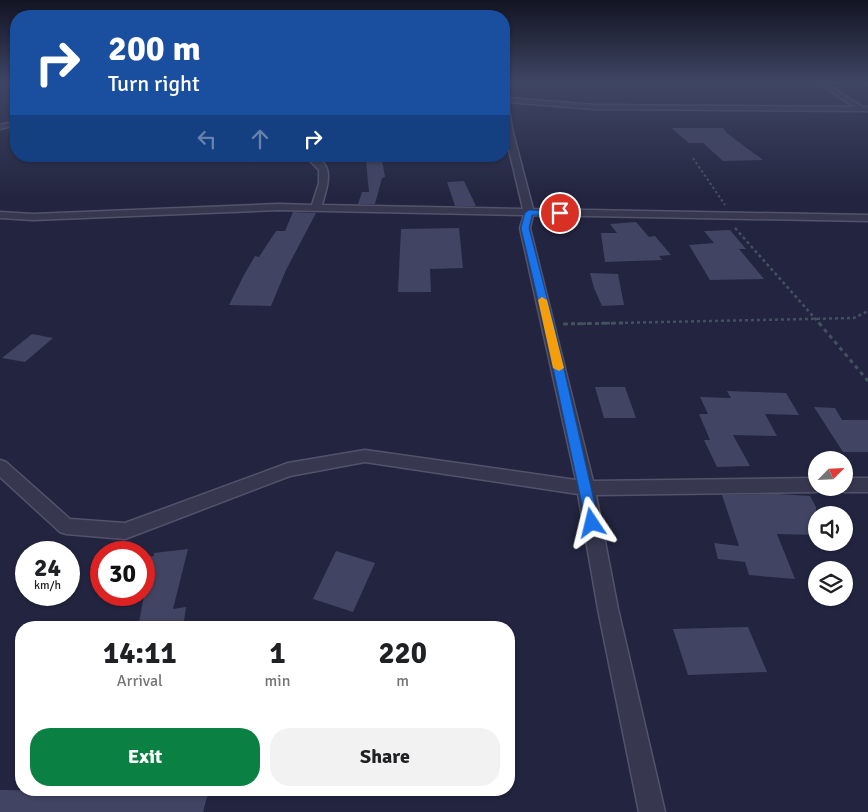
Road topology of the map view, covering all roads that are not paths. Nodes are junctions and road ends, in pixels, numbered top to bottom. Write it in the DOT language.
graph roads {
  1 [pos="510,137"];
  2 [pos="319,162"];
  3 [pos="316,208"];
  4 [pos="529,213"];
  5 [pos="0,215"];
  6 [pos="868,218"];
  7 [pos="0,467"];
  8 [pos="868,484"];
  9 [pos="808,485"];
  10 [pos="853,485"];
  11 [pos="586,488"];
  12 [pos="652,812"];
  1 -- 4 [label="street"];
  2 -- 3 [label="street"];
  3 -- 4 [label="street"];
  3 -- 5 [label="street"];
  4 -- 6 [label="street"];
  4 -- 11 [label="street"];
  7 -- 11 [label="street"];
  8 -- 10 [label="street"];
  9 -- 11 [label="street"];
  11 -- 12 [label="street"];
}
